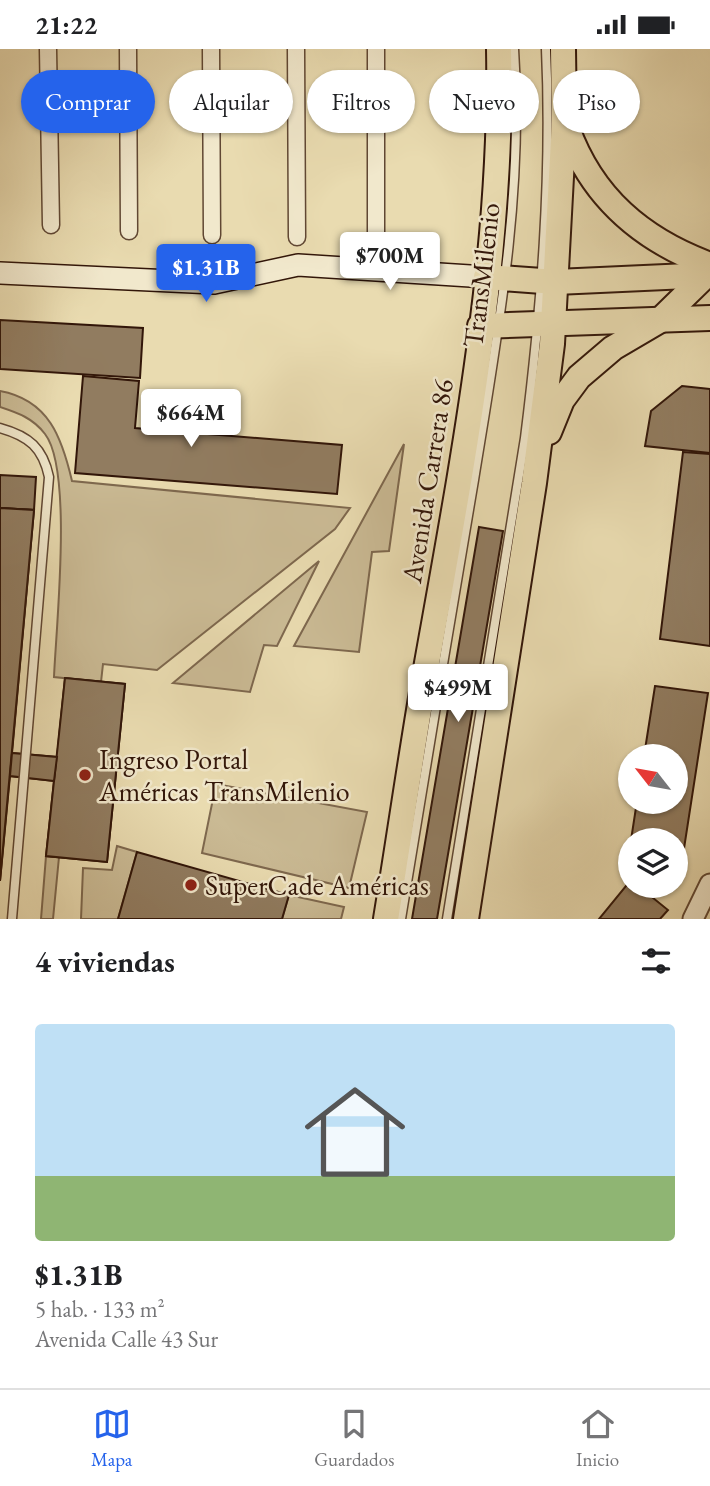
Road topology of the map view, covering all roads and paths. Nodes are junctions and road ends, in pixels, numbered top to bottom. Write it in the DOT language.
graph roads {
  1 [pos="48,49"];
  2 [pos="128,49"];
  3 [pos="211,49"];
  4 [pos="296,49"];
  5 [pos="376,49"];
  6 [pos="499,49"];
  7 [pos="514,49"];
  8 [pos="546,49"];
  9 [pos="564,49"];
  10 [pos="564,70"];
  11 [pos="563,133"];
  12 [pos="569,133"];
  13 [pos="51,225"];
  14 [pos="129,231"];
  15 [pos="212,235"];
  16 [pos="376,235"];
  17 [pos="297,237"];
  18 [pos="0,260"];
  19 [pos="709,272"];
  20 [pos="0,273"];
  21 [pos="495,278"];
  22 [pos="109,280"];
  23 [pos="548,281"];
  24 [pos="710,318"];
  25 [pos="659,321"];
  26 [pos="545,324"];
  27 [pos="489,326"];
  28 [pos="0,428"];
  29 [pos="534,483"];
  30 [pos="710,884"];
  31 [pos="12,919"];
  32 [pos="386,919"];
  33 [pos="401,919"];
  34 [pos="447,919"];
  35 [pos="466,919"];
  36 [pos="693,919"];
  1 -- 13 [label="street"];
  2 -- 14 [label="street"];
  3 -- 15 [label="street"];
  4 -- 17 [label="street"];
  5 -- 16 [label="street"];
  6 -- 21 [label="main road, Avenida Carrera 86"];
  7 -- 21 [label="lane, TransMilenio"];
  8 -- 23 [label="lane, TransMilenio"];
  9 -- 10 [label="main road"];
  11 -- 23 [label="main road"];
  12 -- 19 [label="main road"];
  18 -- 22 [label="main road"];
  19 -- 23 [label="main road"];
  19 -- 25 [label="main road"];
  20 -- 22 [label="main road"];
  21 -- 22 [label="main road"];
  21 -- 23 [label="main road"];
  21 -- 27 [label="main road, Avenida Carrera 86"];
  23 -- 26 [label="main road"];
  24 -- 25 [label="main road"];
  25 -- 26 [label="main road"];
  25 -- 29 [label="main road"];
  26 -- 27 [label="main road"];
  26 -- 29 [label="main road"];
  26 -- 34 [label="lane"];
  27 -- 32 [label="main road, Avenida Carrera 86"];
  27 -- 33 [label="lane, TransMilenio"];
  28 -- 31 [label="lane"];
  29 -- 35 [label="main road"];
  30 -- 36 [label="street"];
}
